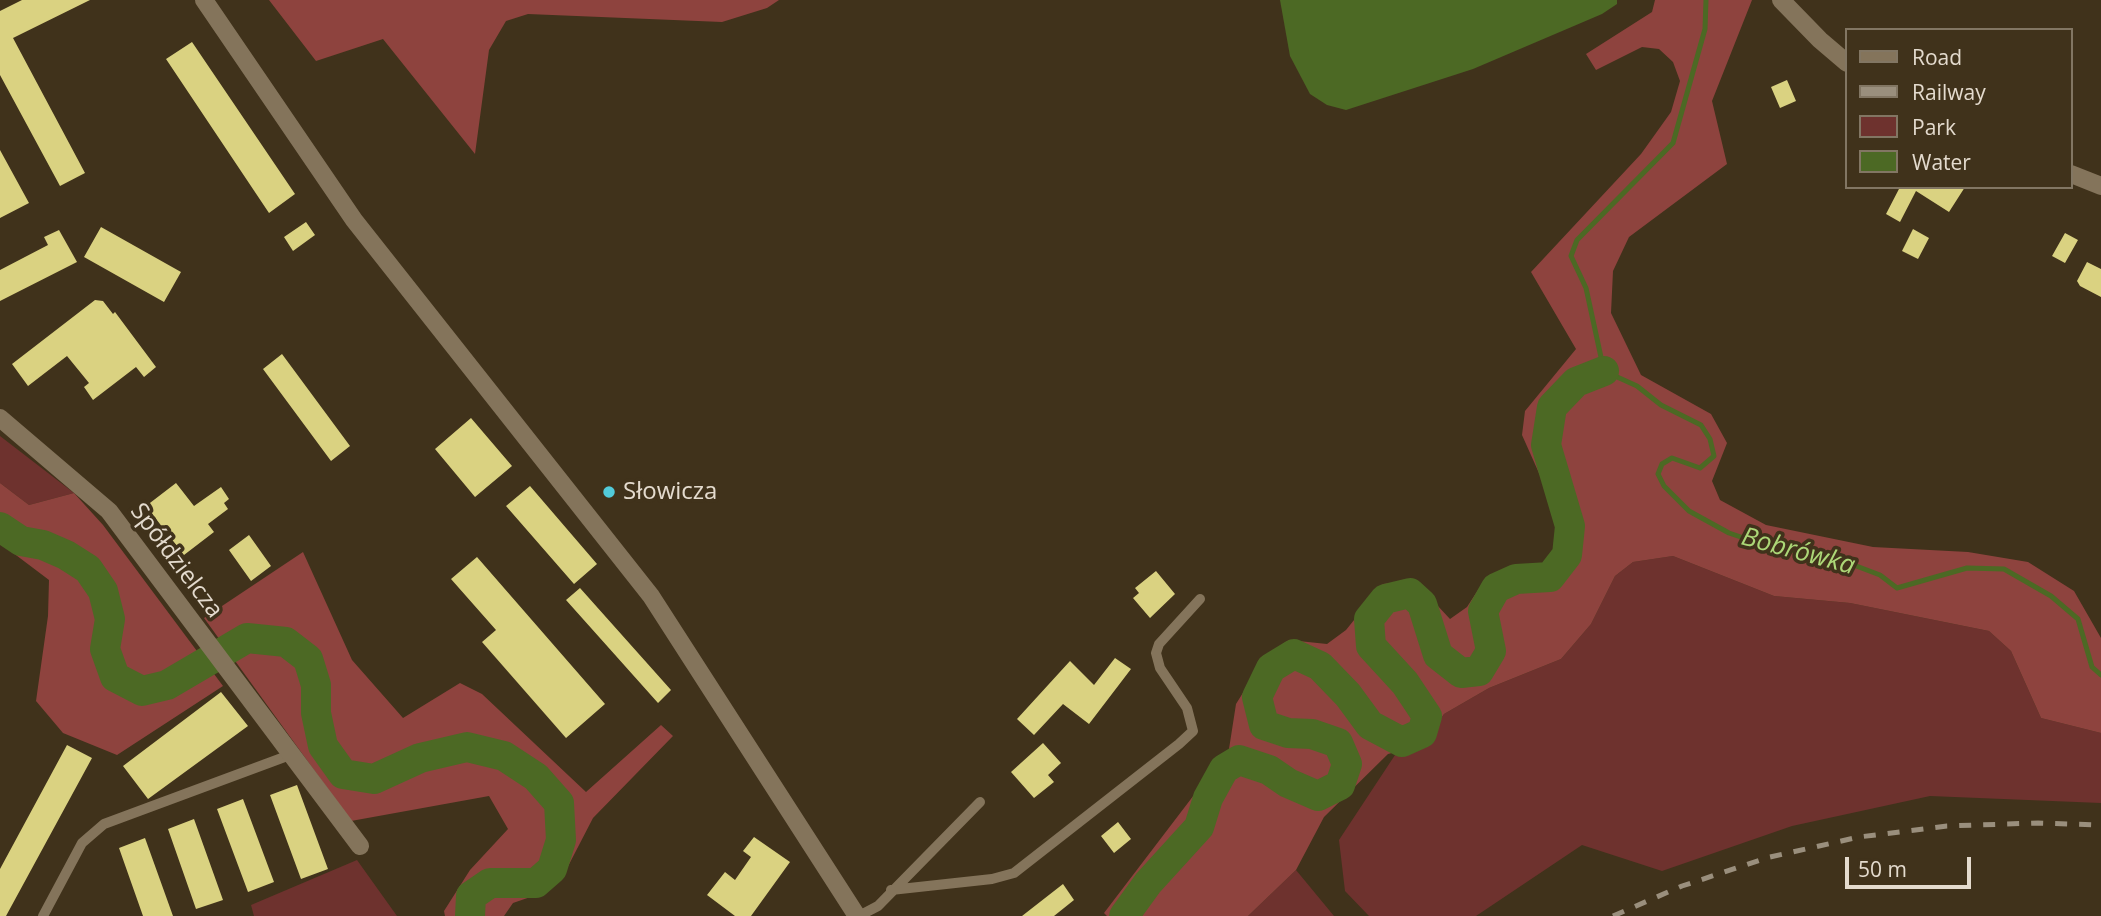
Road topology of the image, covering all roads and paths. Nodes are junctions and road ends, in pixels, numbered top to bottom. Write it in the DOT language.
graph roads {
  1 [pos="204,0"];
  2 [pos="1781,0"];
  3 [pos="1846,62"];
  4 [pos="2073,175"];
  5 [pos="2101,186"];
  6 [pos="0,418"];
  7 [pos="1200,599"];
  8 [pos="290,755"];
  9 [pos="980,802"];
  10 [pos="360,846"];
  11 [pos="891,890"];
  12 [pos="43,916"];
  13 [pos="858,916"];
  1 -- 13 [label="street"];
  2 -- 3 [label="street"];
  4 -- 5 [label="street"];
  6 -- 8 [label="street, Spółdzielcza"];
  7 -- 11 [label="lane"];
  8 -- 10 [label="street, Spółdzielcza"];
  8 -- 12 [label="lane"];
  9 -- 11 [label="lane"];
  11 -- 13 [label="lane"];
}
